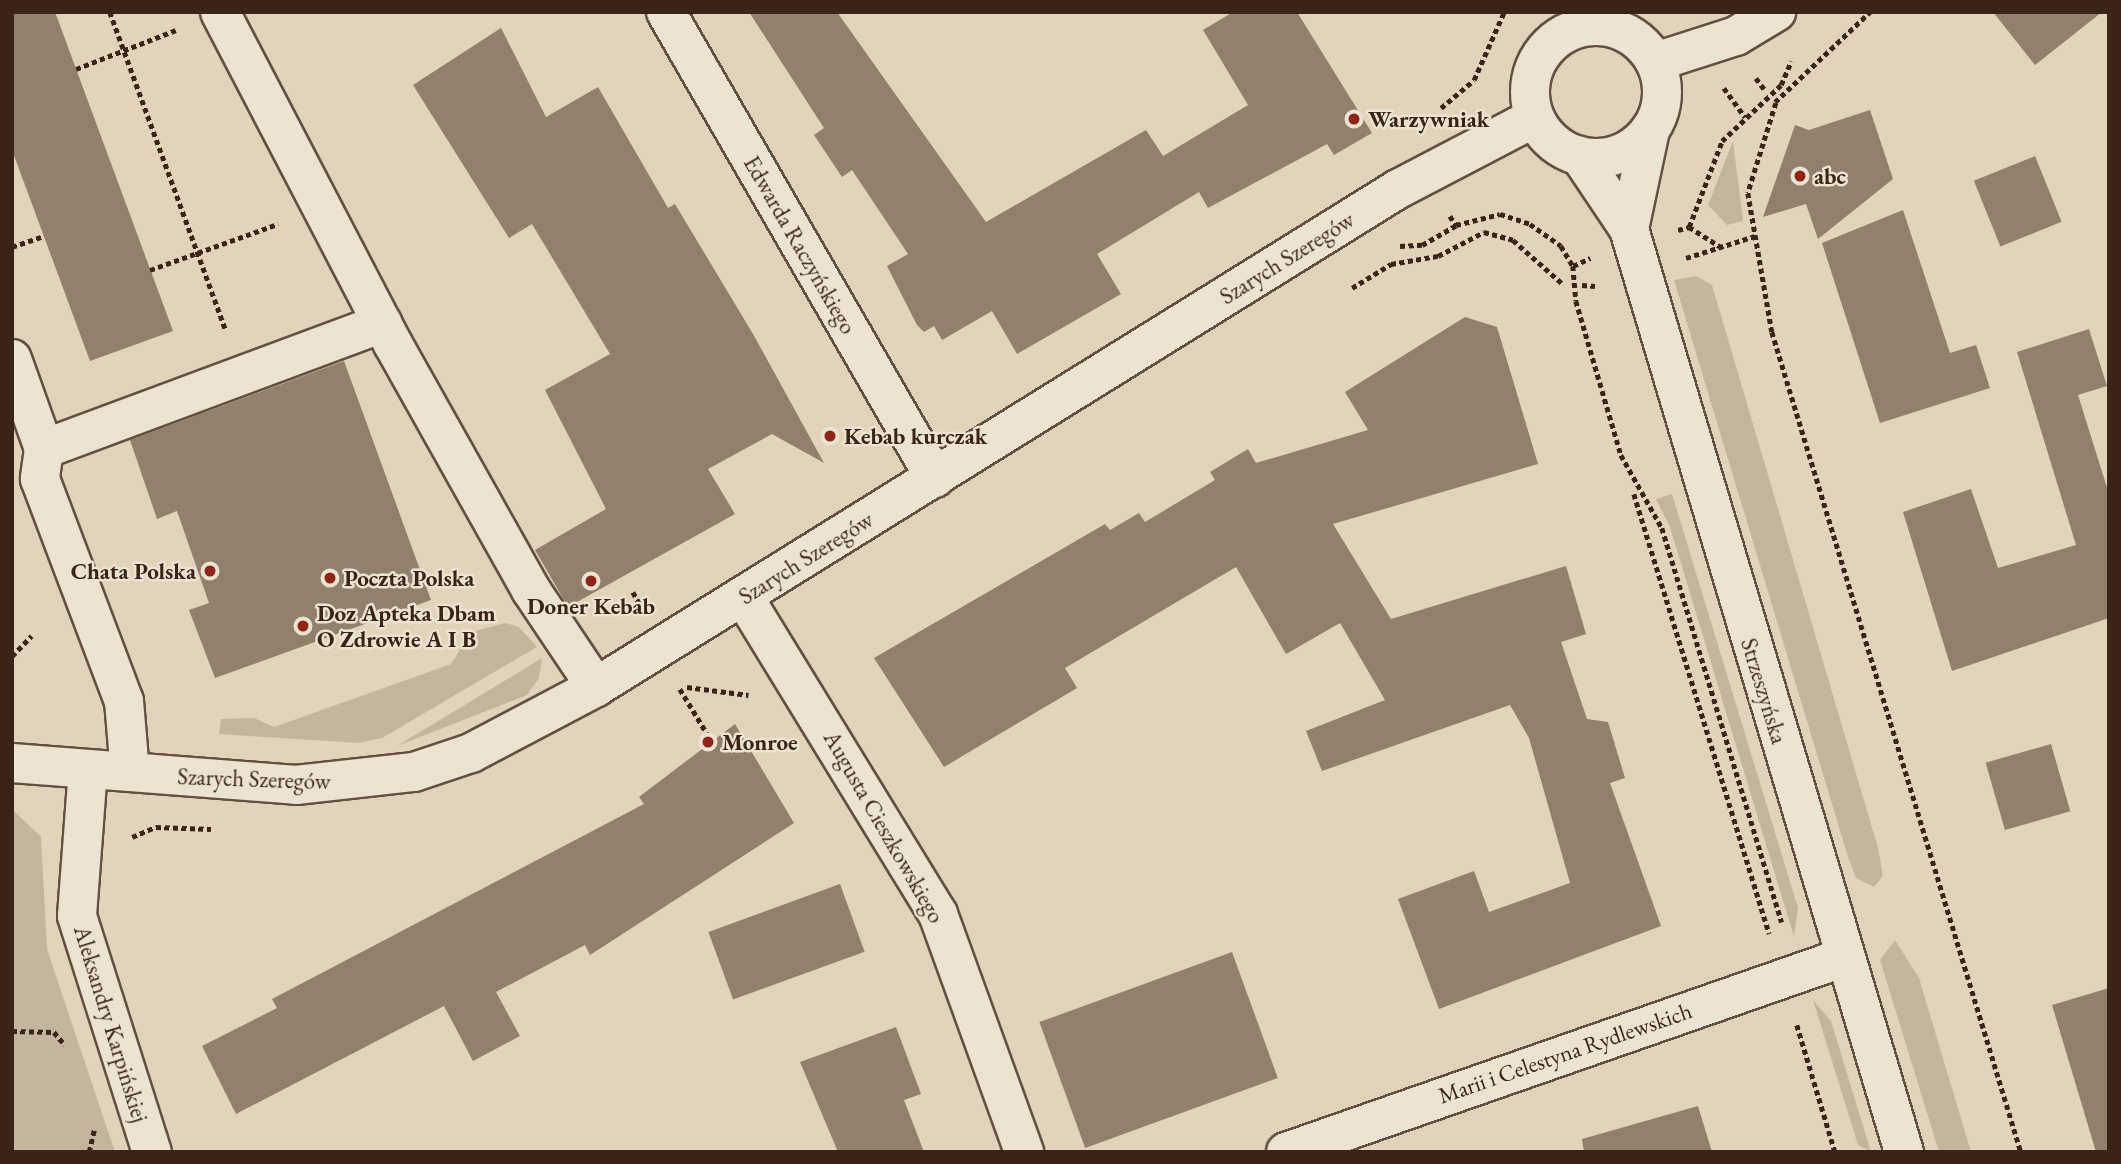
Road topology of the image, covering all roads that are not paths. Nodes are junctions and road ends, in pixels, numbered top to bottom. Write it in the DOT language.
graph roads {
  1 [pos="220,12"];
  2 [pos="666,12"];
  3 [pos="1776,12"];
  4 [pos="1580,20"];
  5 [pos="1655,62"];
  6 [pos="1534,118"];
  7 [pos="1650,130"];
  8 [pos="1580,156"];
  9 [pos="1629,229"];
  10 [pos="382,323"];
  11 [pos="12,359"];
  12 [pos="44,449"];
  13 [pos="935,478"];
  14 [pos="743,596"];
  15 [pos="596,687"];
  16 [pos="12,763"];
  17 [pos="88,769"];
  18 [pos="130,772"];
  19 [pos="1845,957"];
  20 [pos="152,1152"];
  21 [pos="1024,1152"];
  22 [pos="1286,1152"];
  23 [pos="1904,1152"];
  1 -- 10 [label="street"];
  2 -- 13 [label="street, Edwarda Raczyńskiego"];
  3 -- 5 [label="street"];
  4 -- 5 [label="street"];
  4 -- 6 [label="street"];
  5 -- 7 [label="street"];
  6 -- 8 [label="street"];
  6 -- 13 [label="street, Szarych Szeregów"];
  7 -- 8 [label="street"];
  7 -- 9 [label="street, Strzeszyńska"];
  8 -- 9 [label="street, Strzeszyńska"];
  9 -- 19 [label="street, Strzeszyńska"];
  10 -- 12 [label="street"];
  10 -- 15 [label="street"];
  11 -- 12 [label="street"];
  12 -- 18 [label="street"];
  13 -- 14 [label="street, Szarych Szeregów"];
  14 -- 15 [label="street, Szarych Szeregów"];
  14 -- 21 [label="street, Augusta Cieszkowskiego"];
  15 -- 18 [label="street, Szarych Szeregów"];
  16 -- 17 [label="street, Szarych Szeregów"];
  17 -- 18 [label="street, Szarych Szeregów"];
  17 -- 20 [label="street, Aleksandry Karpińskiej"];
  19 -- 22 [label="street, Marii i Celestyna Rydlewskich"];
  19 -- 23 [label="street, Strzeszyńska"];
}
